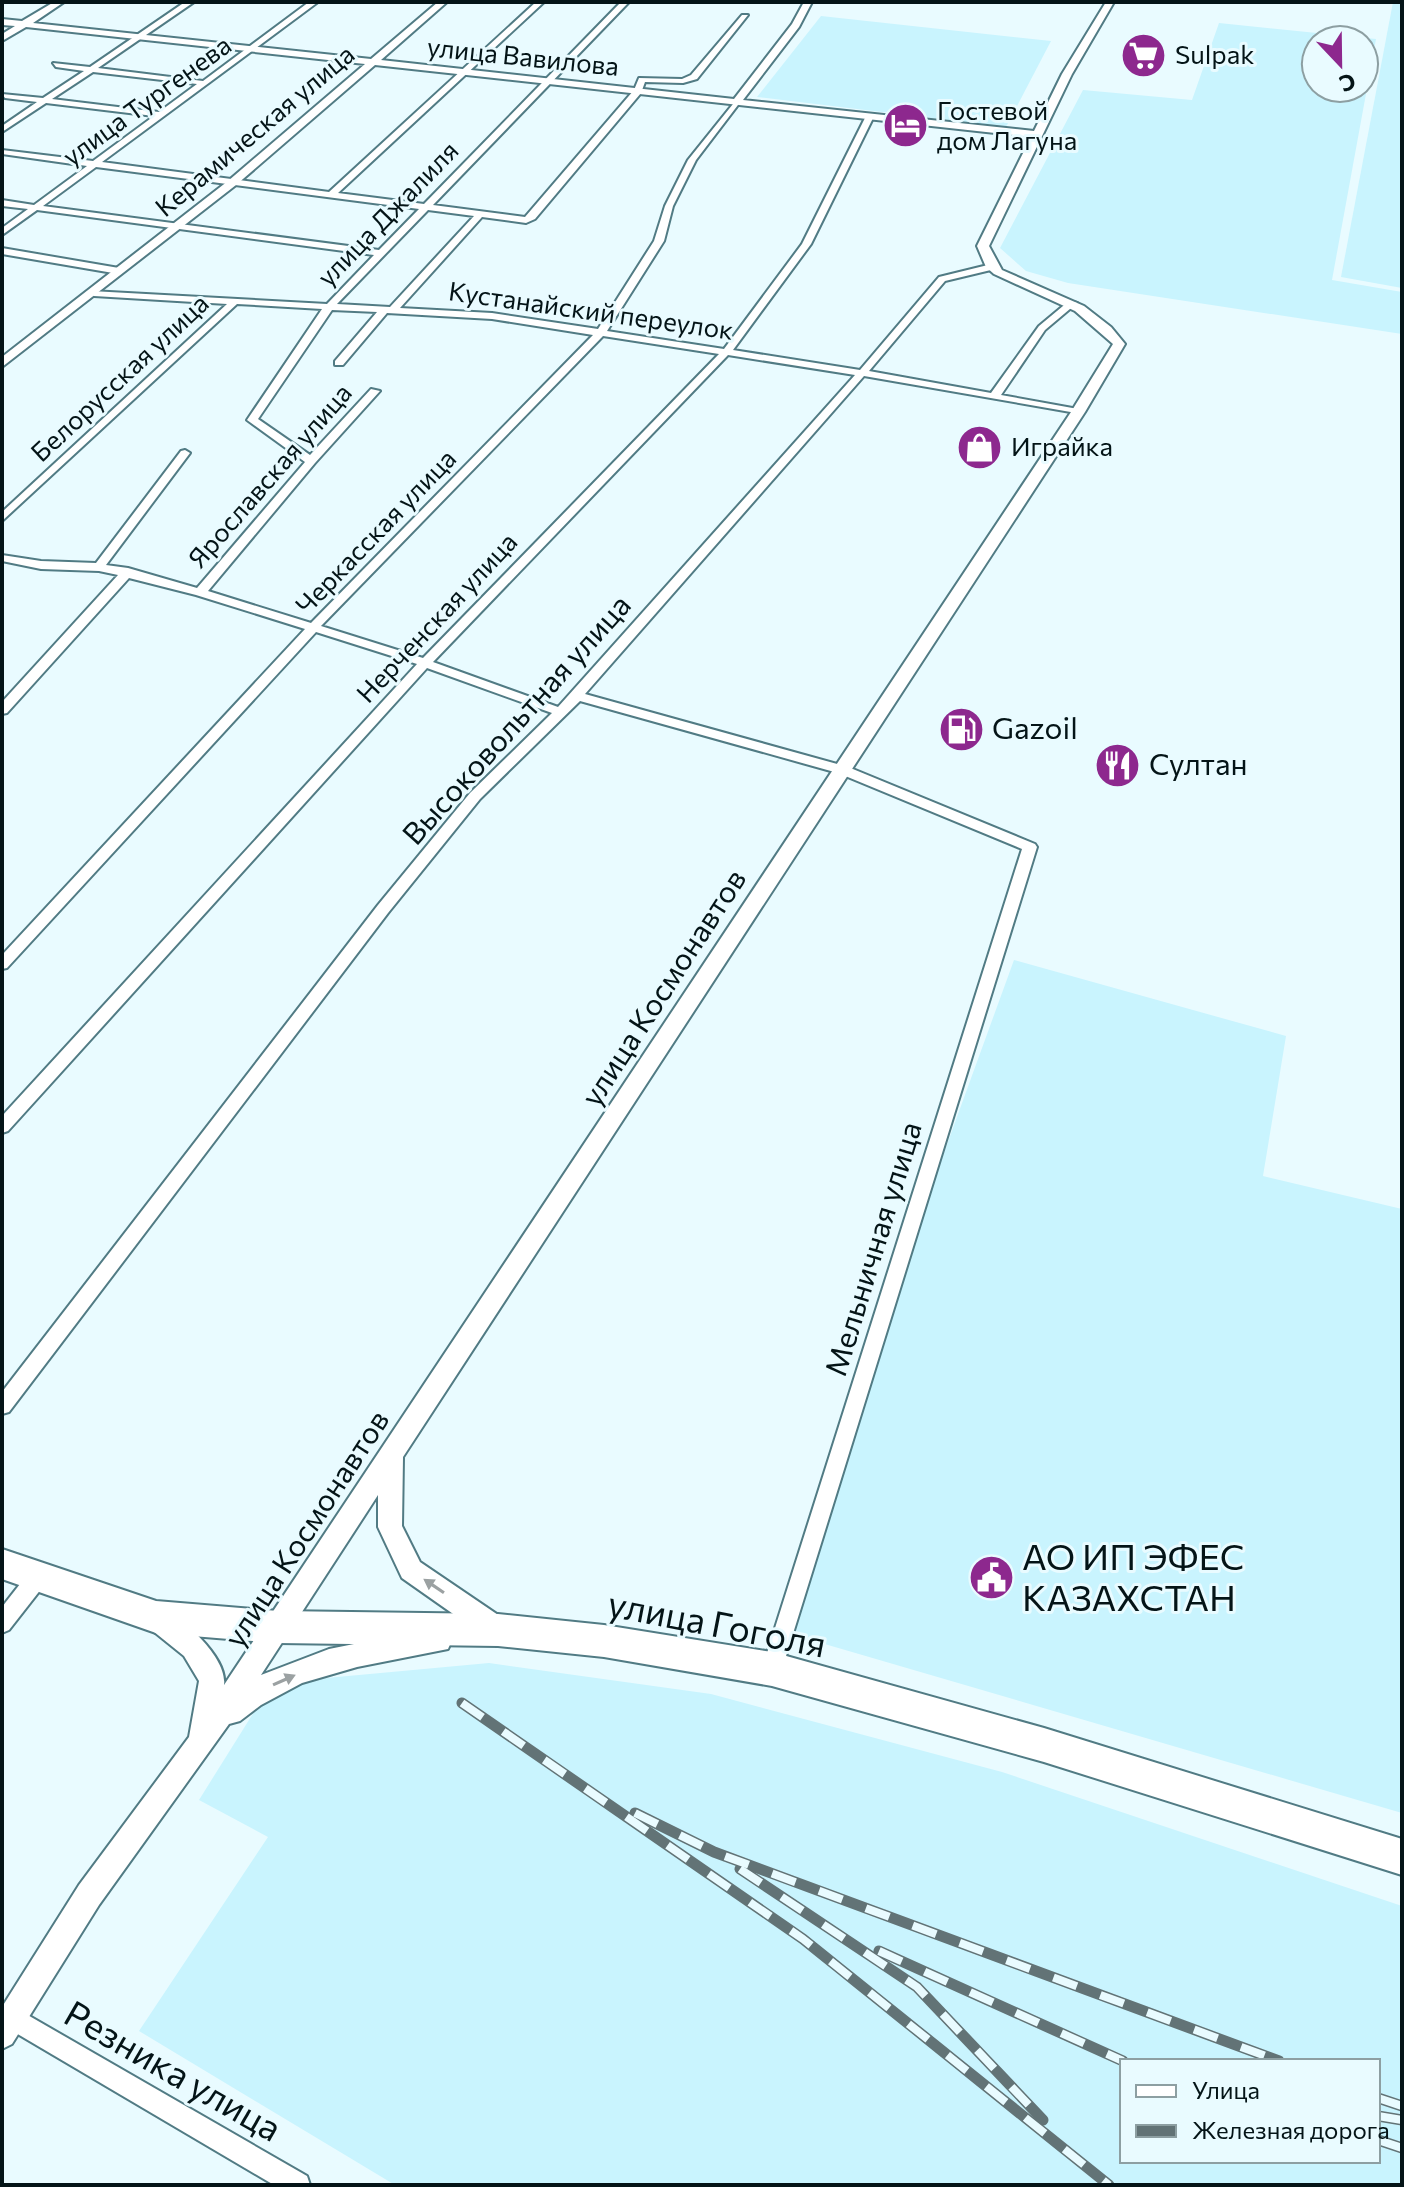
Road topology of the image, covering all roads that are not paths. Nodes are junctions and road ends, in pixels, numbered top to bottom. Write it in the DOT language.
graph roads {
  1 [pos="60,2"];
  2 [pos="190,2"];
  3 [pos="314,2"];
  4 [pos="443,2"];
  5 [pos="540,2"];
  6 [pos="625,2"];
  7 [pos="808,2"];
  8 [pos="1110,2"];
  9 [pos="745,17"];
  10 [pos="2,22"];
  11 [pos="25,24"];
  12 [pos="138,37"];
  13 [pos="2,38"];
  14 [pos="250,50"];
  15 [pos="370,63"];
  16 [pos="56,65"];
  17 [pos="92,69"];
  18 [pos="463,73"];
  19 [pos="550,82"];
  20 [pos="204,83"];
  21 [pos="638,91"];
  22 [pos="5,96"];
  23 [pos="45,101"];
  24 [pos="737,101"];
  25 [pos="162,115"];
  26 [pos="870,116"];
  27 [pos="2,130"];
  28 [pos="1039,135"];
  29 [pos="2,152"];
  30 [pos="95,164"];
  31 [pos="232,183"];
  32 [pos="331,195"];
  33 [pos="2,203"];
  34 [pos="36,207"];
  35 [pos="425,207"];
  36 [pos="480,214"];
  37 [pos="176,227"];
  38 [pos="2,232"];
  39 [pos="2,251"];
  40 [pos="380,253"];
  41 [pos="992,267"];
  42 [pos="119,271"];
  43 [pos="94,293"];
  44 [pos="233,303"];
  45 [pos="1072,303"];
  46 [pos="328,308"];
  47 [pos="388,310"];
  48 [pos="602,331"];
  49 [pos="727,351"];
  50 [pos="2,363"];
  51 [pos="339,363"];
  52 [pos="862,373"];
  53 [pos="375,391"];
  54 [pos="994,397"];
  55 [pos="1078,412"];
  56 [pos="185,453"];
  57 [pos="311,461"];
  58 [pos="2,518"];
  59 [pos="2,558"];
  60 [pos="99,567"];
  61 [pos="128,572"];
  62 [pos="200,592"];
  63 [pos="313,628"];
  64 [pos="425,663"];
  65 [pos="577,696"];
  66 [pos="2,710"];
  67 [pos="560,712"];
  68 [pos="843,770"];
  69 [pos="2,964"];
  70 [pos="2,1127"];
  71 [pos="2,1406"];
  72 [pos="391,1456"];
  73 [pos="2,1564"];
  74 [pos="38,1577"];
  75 [pos="156,1617"];
  76 [pos="2,1623"];
  77 [pos="278,1627"];
  78 [pos="498,1630"];
  79 [pos="772,1669"];
  80 [pos="201,1743"];
  81 [pos="1402,1857"];
  82 [pos="7,2026"];
  83 [pos="298,2185"];
  1 -- 11 [label="street"];
  2 -- 12 [label="street"];
  3 -- 14 [label="street, улица Тургенева"];
  4 -- 15 [label="street, Керамическая улица"];
  5 -- 18 [label="street"];
  6 -- 19 [label="street, улица Джалиля"];
  7 -- 24 [label="street"];
  8 -- 28 [label="street"];
  9 -- 21 [label="street"];
  10 -- 11 [label="street, улица Вавилова"];
  11 -- 12 [label="street, улица Вавилова"];
  11 -- 13 [label="street"];
  12 -- 14 [label="street, улица Вавилова"];
  12 -- 17 [label="street"];
  14 -- 15 [label="street, улица Вавилова"];
  14 -- 20 [label="street, улица Тургенева"];
  15 -- 18 [label="street, улица Вавилова"];
  15 -- 31 [label="street, Керамическая улица"];
  16 -- 17 [label="street"];
  17 -- 20 [label="street"];
  17 -- 23 [label="street"];
  18 -- 19 [label="street, улица Вавилова"];
  18 -- 32 [label="street"];
  19 -- 21 [label="street, улица Вавилова"];
  19 -- 35 [label="street, улица Джалиля"];
  20 -- 25 [label="street, улица Тургенева"];
  21 -- 24 [label="street, улица Вавилова"];
  21 -- 36 [label="street"];
  22 -- 23 [label="street"];
  23 -- 25 [label="street"];
  23 -- 27 [label="street"];
  24 -- 26 [label="street, улица Вавилова"];
  24 -- 48 [label="street, Черкасская улица"];
  25 -- 30 [label="street, улица Тургенева"];
  26 -- 28 [label="street, улица Вавилова"];
  26 -- 49 [label="street, Нерченская улица"];
  28 -- 41 [label="street"];
  29 -- 30 [label="street"];
  30 -- 31 [label="street"];
  30 -- 34 [label="street, улица Тургенева"];
  31 -- 32 [label="street"];
  31 -- 37 [label="street, Керамическая улица"];
  32 -- 35 [label="street"];
  33 -- 34 [label="street"];
  34 -- 37 [label="street"];
  34 -- 38 [label="street, улица Тургенева"];
  35 -- 36 [label="street"];
  35 -- 40 [label="street, улица Джалиля"];
  36 -- 47 [label="street, Ярославская улица"];
  37 -- 40 [label="street"];
  37 -- 42 [label="street, Керамическая улица"];
  39 -- 42 [label="street"];
  40 -- 46 [label="street, улица Джалиля"];
  41 -- 45 [label="street, улица Космонавтов"];
  41 -- 52 [label="street, Высоковольтная улица"];
  42 -- 43 [label="street, Керамическая улица"];
  43 -- 44 [label="street, Кустанайский переулок"];
  43 -- 50 [label="street, Керамическая улица"];
  44 -- 46 [label="street, Кустанайский переулок"];
  44 -- 58 [label="street, Белорусская улица"];
  45 -- 54 [label="street"];
  45 -- 55 [label="street, улица Космонавтов"];
  46 -- 47 [label="street, Кустанайский переулок"];
  46 -- 57 [label="street, улица Джалиля"];
  47 -- 48 [label="street, Кустанайский переулок"];
  47 -- 51 [label="street, Ярославская улица"];
  48 -- 49 [label="street, Кустанайский переулок"];
  48 -- 63 [label="street, Черкасская улица"];
  49 -- 52 [label="street, Кустанайский переулок"];
  49 -- 64 [label="street, Нерченская улица"];
  52 -- 54 [label="street, Кустанайский переулок"];
  52 -- 65 [label="street, Высоковольтная улица"];
  53 -- 57 [label="street, Ярославская улица"];
  54 -- 55 [label="street, Кустанайский переулок"];
  55 -- 68 [label="street, улица Космонавтов"];
  56 -- 60 [label="street"];
  57 -- 62 [label="street, Ярославская улица"];
  59 -- 60 [label="street"];
  60 -- 61 [label="street"];
  61 -- 62 [label="street"];
  61 -- 66 [label="street"];
  62 -- 63 [label="street"];
  63 -- 64 [label="street"];
  63 -- 69 [label="street, Черкасская улица"];
  64 -- 67 [label="street"];
  64 -- 70 [label="street, Нерченская улица"];
  65 -- 67 [label="street, Высоковольтная улица"];
  65 -- 68 [label="street"];
  67 -- 71 [label="street, Высоковольтная улица"];
  68 -- 72 [label="street, улица Космонавтов"];
  68 -- 79 [label="street, Мельничная улица"];
  72 -- 77 [label="street, улица Космонавтов"];
  78 -- 72 [label="street, one-way"];
  73 -- 74 [label="highway, улица Гоголя"];
  74 -- 75 [label="highway, улица Гоголя"];
  74 -- 76 [label="street"];
  75 -- 77 [label="highway, улица Гоголя"];
  75 -- 80 [label="street"];
  77 -- 78 [label="highway, улица Гоголя"];
  77 -- 80 [label="street, улица Космонавтов"];
  78 -- 79 [label="highway, улица Гоголя"];
  80 -- 78 [label="street, one-way"];
  79 -- 81 [label="highway, улица Гоголя"];
  80 -- 82 [label="street, улица Космонавтов"];
  82 -- 83 [label="street, Резника улица"];
}
